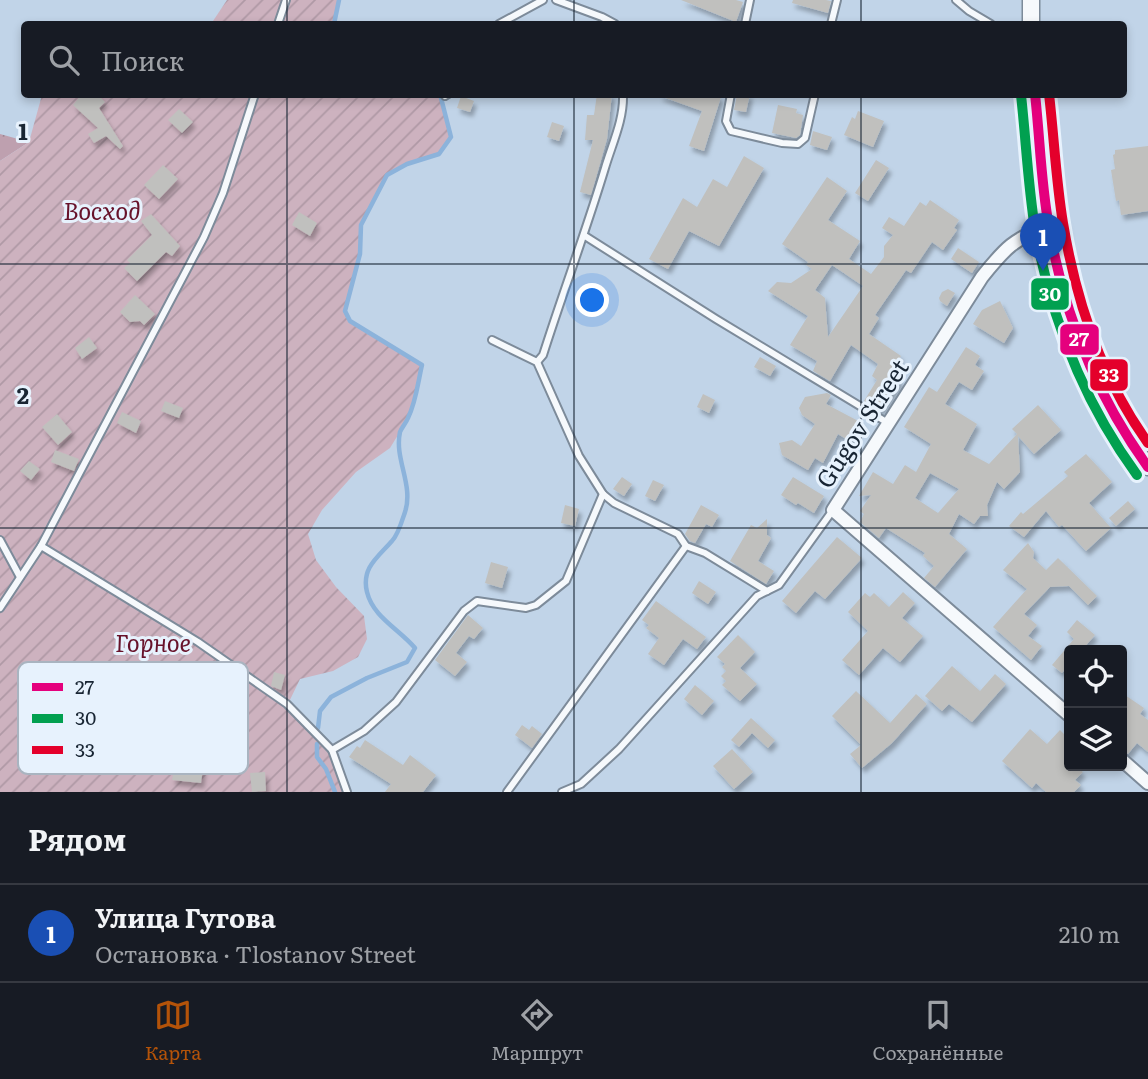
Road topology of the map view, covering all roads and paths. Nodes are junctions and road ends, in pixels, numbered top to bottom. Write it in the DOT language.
graph roads {
  1 [pos="286,0"];
  2 [pos="543,0"];
  3 [pos="556,0"];
  4 [pos="750,0"];
  5 [pos="837,0"];
  6 [pos="956,0"];
  7 [pos="1031,0"];
  8 [pos="279,21"];
  9 [pos="504,21"];
  10 [pos="609,21"];
  11 [pos="746,21"];
  12 [pos="832,21"];
  13 [pos="986,21"];
  14 [pos="1031,21"];
  15 [pos="254,98"];
  16 [pos="622,98"];
  17 [pos="730,98"];
  18 [pos="814,98"];
  19 [pos="1035,98"];
  20 [pos="1049,225"];
  21 [pos="584,236"];
  22 [pos="492,340"];
  23 [pos="537,362"];
  24 [pos="888,423"];
  25 [pos="1148,467"];
  26 [pos="603,495"];
  27 [pos="833,510"];
  28 [pos="0,540"];
  29 [pos="41,547"];
  30 [pos="686,547"];
  31 [pos="20,578"];
  32 [pos="767,591"];
  33 [pos="0,608"];
  34 [pos="227,662"];
  35 [pos="248,676"];
  36 [pos="1064,711"];
  37 [pos="332,750"];
  38 [pos="1127,765"];
  39 [pos="1148,783"];
  40 [pos="347,792"];
  41 [pos="507,792"];
  42 [pos="562,792"];
  1 -- 8 [label="lane"];
  2 -- 9 [label="lane"];
  3 -- 10 [label="lane"];
  4 -- 11 [label="lane"];
  5 -- 12 [label="lane"];
  6 -- 13 [label="lane"];
  7 -- 14 [label="main road"];
  15 -- 29 [label="lane"];
  16 -- 21 [label="lane"];
  17 -- 18 [label="lane"];
  19 -- 20 [label="main road"];
  20 -- 24 [label="street, Gugov Street"];
  20 -- 25 [label="main road"];
  21 -- 23 [label="lane"];
  21 -- 24 [label="lane"];
  22 -- 23 [label="lane"];
  23 -- 26 [label="lane"];
  24 -- 27 [label="street, Gugov Street"];
  26 -- 30 [label="lane"];
  26 -- 37 [label="lane"];
  27 -- 32 [label="lane"];
  27 -- 36 [label="street, Gugov Street"];
  28 -- 31 [label="lane"];
  29 -- 31 [label="lane"];
  29 -- 34 [label="lane"];
  30 -- 32 [label="lane"];
  30 -- 41 [label="lane"];
  31 -- 33 [label="lane"];
  32 -- 42 [label="lane"];
  35 -- 37 [label="lane"];
  37 -- 40 [label="lane"];
  38 -- 39 [label="street"];
}
